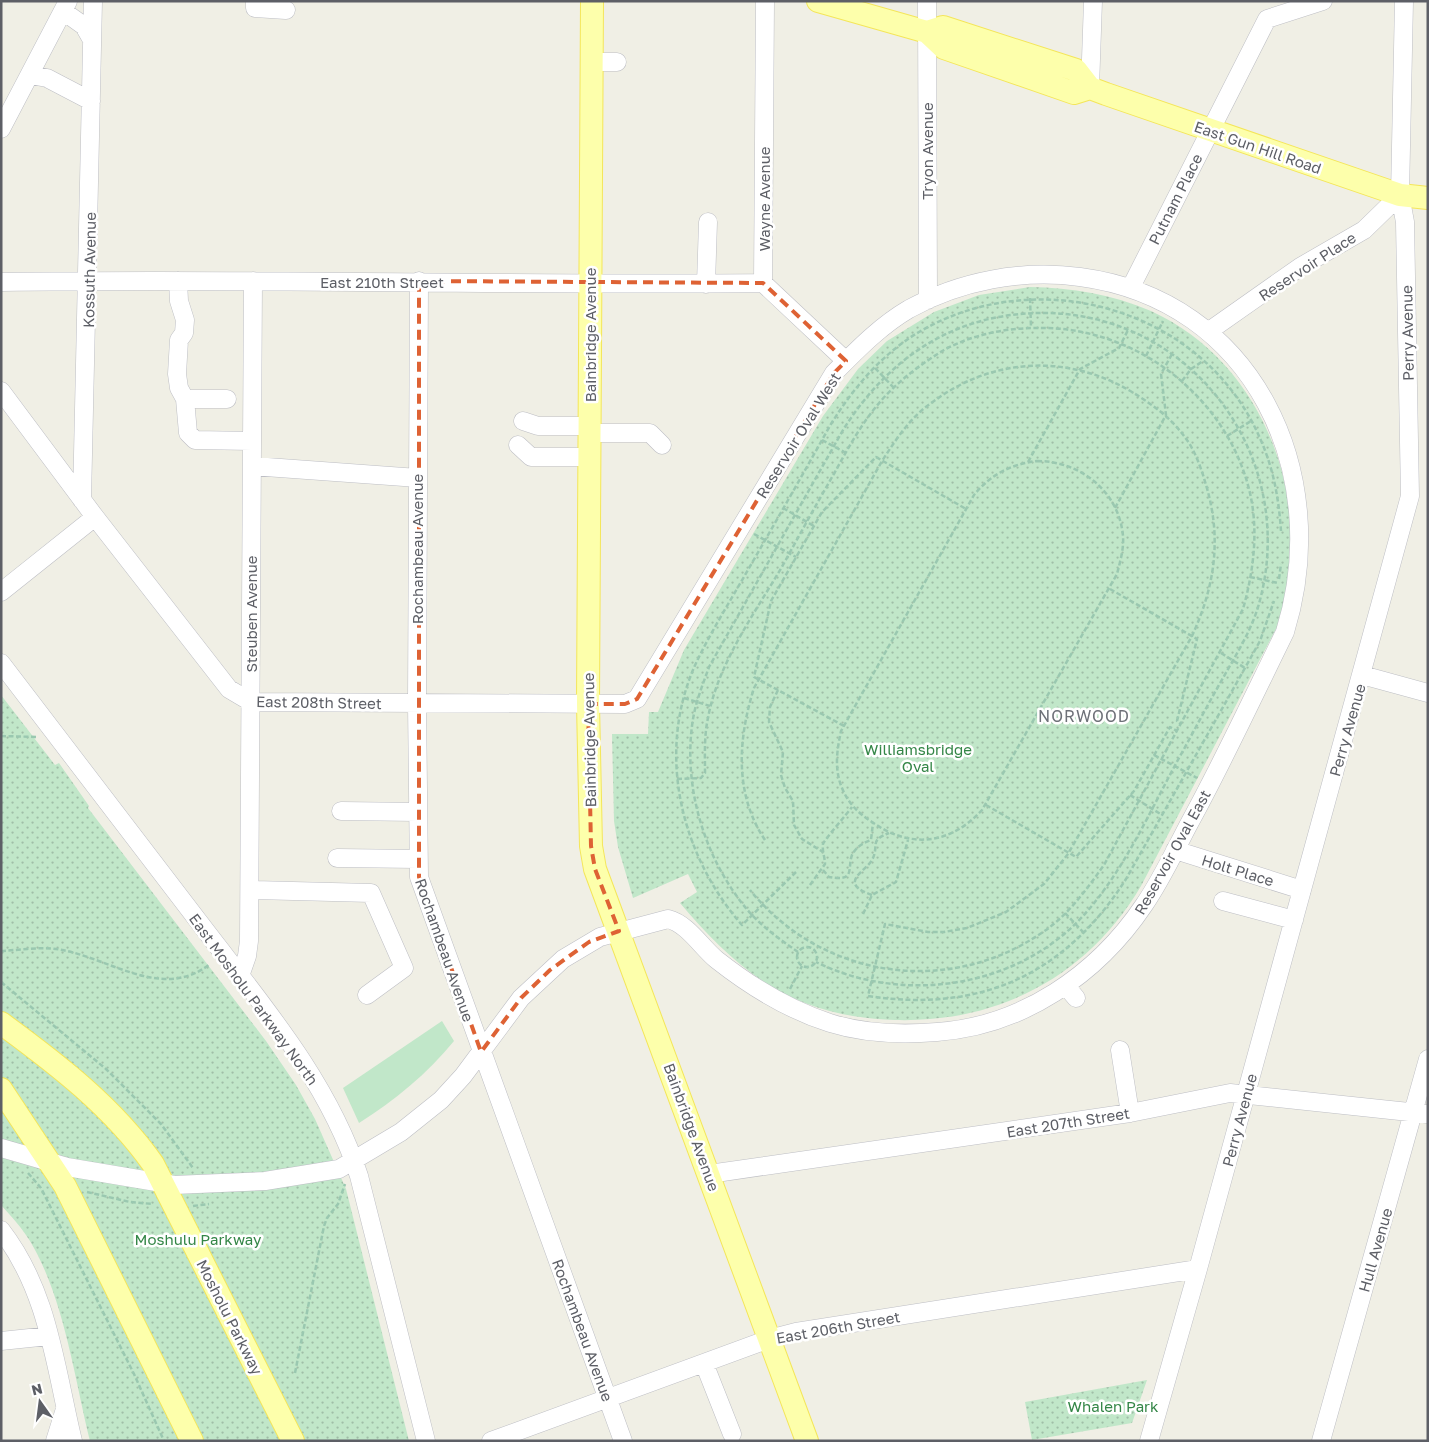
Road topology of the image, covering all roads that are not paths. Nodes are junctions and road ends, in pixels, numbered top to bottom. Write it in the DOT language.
graph roads {
  1 [pos="93,1"];
  2 [pos="255,1"];
  3 [pos="592,1"];
  4 [pos="765,1"];
  5 [pos="818,1"];
  6 [pos="927,1"];
  7 [pos="1093,1"];
  8 [pos="1323,1"];
  9 [pos="1404,1"];
  10 [pos="65,6"];
  11 [pos="1282,8"];
  12 [pos="286,10"];
  13 [pos="927,32"];
  14 [pos="92,40"];
  15 [pos="592,62"];
  16 [pos="617,62"];
  17 [pos="30,75"];
  18 [pos="1090,88"];
  19 [pos="91,102"];
  20 [pos="1,129"];
  21 [pos="1209,131"];
  22 [pos="1400,195"];
  23 [pos="1428,198"];
  24 [pos="708,222"];
  25 [pos="88,281"];
  26 [pos="178,281"];
  27 [pos="253,281"];
  28 [pos="1,282"];
  29 [pos="419,282"];
  30 [pos="763,283"];
  31 [pos="706,284"];
  32 [pos="590,285"];
  33 [pos="1131,287"];
  34 [pos="928,300"];
  35 [pos="1209,331"];
  36 [pos="846,361"];
  37 [pos="1,391"];
  38 [pos="185,399"];
  39 [pos="227,399"];
  40 [pos="522,421"];
  41 [pos="590,429"];
  42 [pos="252,441"];
  43 [pos="518,445"];
  44 [pos="662,445"];
  45 [pos="590,457"];
  46 [pos="252,466"];
  47 [pos="418,478"];
  48 [pos="82,500"];
  49 [pos="95,517"];
  50 [pos="1,592"];
  51 [pos="1,664"];
  52 [pos="1362,675"];
  53 [pos="1428,693"];
  54 [pos="637,699"];
  55 [pos="251,702"];
  56 [pos="417,703"];
  57 [pos="588,704"];
  58 [pos="341,811"];
  59 [pos="418,812"];
  60 [pos="1175,850"];
  61 [pos="337,858"];
  62 [pos="418,859"];
  63 [pos="250,890"];
  64 [pos="1302,890"];
  65 [pos="1223,901"];
  66 [pos="1294,920"];
  67 [pos="619,931"];
  68 [pos="240,976"];
  69 [pos="367,995"];
  70 [pos="1,1023"];
  71 [pos="1120,1050"];
  72 [pos="481,1052"];
  73 [pos="1428,1059"];
  74 [pos="1,1089"];
  75 [pos="1246,1096"];
  76 [pos="1130,1113"];
  77 [pos="1420,1113"];
  78 [pos="1,1148"];
  79 [pos="354,1162"];
  80 [pos="50,1163"];
  81 [pos="709,1174"];
  82 [pos="160,1194"];
  83 [pos="1,1230"];
  84 [pos="1198,1269"];
  85 [pos="49,1336"];
  86 [pos="769,1339"];
  87 [pos="1,1340"];
  88 [pos="704,1363"];
  89 [pos="608,1398"];
  90 [pos="65,1409"];
  91 [pos="732,1434"];
  92 [pos="56,1441"];
  93 [pos="73,1441"];
  94 [pos="192,1441"];
  95 [pos="293,1441"];
  96 [pos="426,1441"];
  97 [pos="491,1441"];
  98 [pos="623,1441"];
  99 [pos="807,1441"];
  100 [pos="1148,1441"];
  101 [pos="1321,1441"];
  1 -- 14 [label="street, Kossuth Avenue"];
  2 -- 12 [label="street"];
  3 -- 15 [label="main road, Bainbridge Avenue"];
  4 -- 30 [label="street, Wayne Avenue"];
  5 -- 13 [label="main road, East Gun Hill Road"];
  6 -- 13 [label="street, Tryon Avenue"];
  7 -- 18 [label="street"];
  8 -- 11 [label="street, Putnam Place"];
  9 -- 22 [label="street, Perry Avenue"];
  10 -- 14 [label="street"];
  10 -- 17 [label="street"];
  11 -- 21 [label="street, Putnam Place"];
  13 -- 18 [label="main road, East Gun Hill Road"];
  13 -- 34 [label="street, Tryon Avenue"];
  14 -- 19 [label="street, Kossuth Avenue"];
  15 -- 16 [label="street"];
  15 -- 32 [label="main road, Bainbridge Avenue"];
  17 -- 19 [label="street"];
  17 -- 20 [label="street"];
  18 -- 21 [label="main road, East Gun Hill Road"];
  19 -- 25 [label="street, Kossuth Avenue"];
  21 -- 22 [label="main road, East Gun Hill Road"];
  21 -- 33 [label="street, Putnam Place"];
  22 -- 23 [label="main road, East Gun Hill Road"];
  22 -- 35 [label="street, Reservoir Place"];
  22 -- 52 [label="street, Perry Avenue"];
  24 -- 31 [label="street"];
  25 -- 26 [label="street, East 210th Street"];
  25 -- 28 [label="street, East 210th Street"];
  25 -- 48 [label="street, Kossuth Avenue"];
  26 -- 27 [label="street, East 210th Street"];
  26 -- 38 [label="street"];
  27 -- 29 [label="street, East 210th Street"];
  27 -- 42 [label="street, Steuben Avenue"];
  29 -- 32 [label="street, East 210th Street"];
  29 -- 47 [label="street, Rochambeau Avenue"];
  30 -- 31 [label="street, East 210th Street"];
  30 -- 36 [label="street"];
  31 -- 32 [label="street, East 210th Street"];
  32 -- 41 [label="main road, Bainbridge Avenue"];
  33 -- 34 [label="street, Reservoir Oval West"];
  33 -- 35 [label="street, Reservoir Oval West"];
  34 -- 36 [label="street, Reservoir Oval West"];
  35 -- 60 [label="street, Reservoir Oval East"];
  36 -- 54 [label="street, Reservoir Oval West"];
  37 -- 48 [label="street, East 208th Street"];
  38 -- 39 [label="street"];
  38 -- 42 [label="street"];
  40 -- 41 [label="street"];
  41 -- 44 [label="street"];
  41 -- 45 [label="main road, Bainbridge Avenue"];
  42 -- 46 [label="street, Steuben Avenue"];
  43 -- 45 [label="street"];
  45 -- 57 [label="main road, Bainbridge Avenue"];
  46 -- 47 [label="street"];
  46 -- 55 [label="street, Steuben Avenue"];
  47 -- 56 [label="street, Rochambeau Avenue"];
  48 -- 49 [label="street, East 208th Street"];
  49 -- 50 [label="street"];
  49 -- 55 [label="street, East 208th Street"];
  51 -- 68 [label="street, East Mosholu Parkway North"];
  52 -- 53 [label="street"];
  52 -- 64 [label="street, Perry Avenue"];
  54 -- 57 [label="street, East 208th Street"];
  55 -- 56 [label="street, East 208th Street"];
  55 -- 63 [label="street, Steuben Avenue"];
  56 -- 57 [label="street, East 208th Street"];
  56 -- 59 [label="street, Rochambeau Avenue"];
  57 -- 67 [label="main road, Bainbridge Avenue"];
  58 -- 59 [label="street"];
  59 -- 62 [label="street, Rochambeau Avenue"];
  60 -- 64 [label="street, Holt Place"];
  60 -- 67 [label="street, Reservoir Oval East"];
  61 -- 62 [label="street"];
  62 -- 72 [label="street, Rochambeau Avenue"];
  63 -- 68 [label="street, Steuben Avenue"];
  63 -- 69 [label="street"];
  64 -- 66 [label="street, Perry Avenue"];
  65 -- 66 [label="street"];
  66 -- 75 [label="street, Perry Avenue"];
  67 -- 72 [label="street"];
  67 -- 81 [label="main road, Bainbridge Avenue"];
  68 -- 79 [label="street, East Mosholu Parkway North"];
  70 -- 82 [label="main road, Mosholu Parkway"];
  71 -- 76 [label="street"];
  72 -- 79 [label="street"];
  72 -- 89 [label="street, Rochambeau Avenue"];
  73 -- 77 [label="street, Hull Avenue"];
  74 -- 80 [label="main road"];
  75 -- 76 [label="street, East 207th Street"];
  75 -- 77 [label="street, East 207th Street"];
  75 -- 84 [label="street, Perry Avenue"];
  76 -- 81 [label="street, East 207th Street"];
  77 -- 101 [label="street, Hull Avenue"];
  78 -- 80 [label="street"];
  79 -- 82 [label="street"];
  79 -- 96 [label="street, East Mosholu Parkway North"];
  80 -- 82 [label="street"];
  80 -- 94 [label="main road"];
  81 -- 86 [label="main road, Bainbridge Avenue"];
  82 -- 95 [label="main road, Mosholu Parkway"];
  83 -- 85 [label="street"];
  84 -- 86 [label="street, East 206th Street"];
  84 -- 100 [label="street, Perry Avenue"];
  85 -- 87 [label="street"];
  85 -- 90 [label="street"];
  86 -- 88 [label="street, East 206th Street"];
  86 -- 99 [label="main road, Bainbridge Avenue"];
  88 -- 89 [label="street, East 206th Street"];
  88 -- 91 [label="street"];
  89 -- 97 [label="street, East 206th Street"];
  89 -- 98 [label="street, Rochambeau Avenue"];
  90 -- 92 [label="street"];
  90 -- 93 [label="street"];
}
